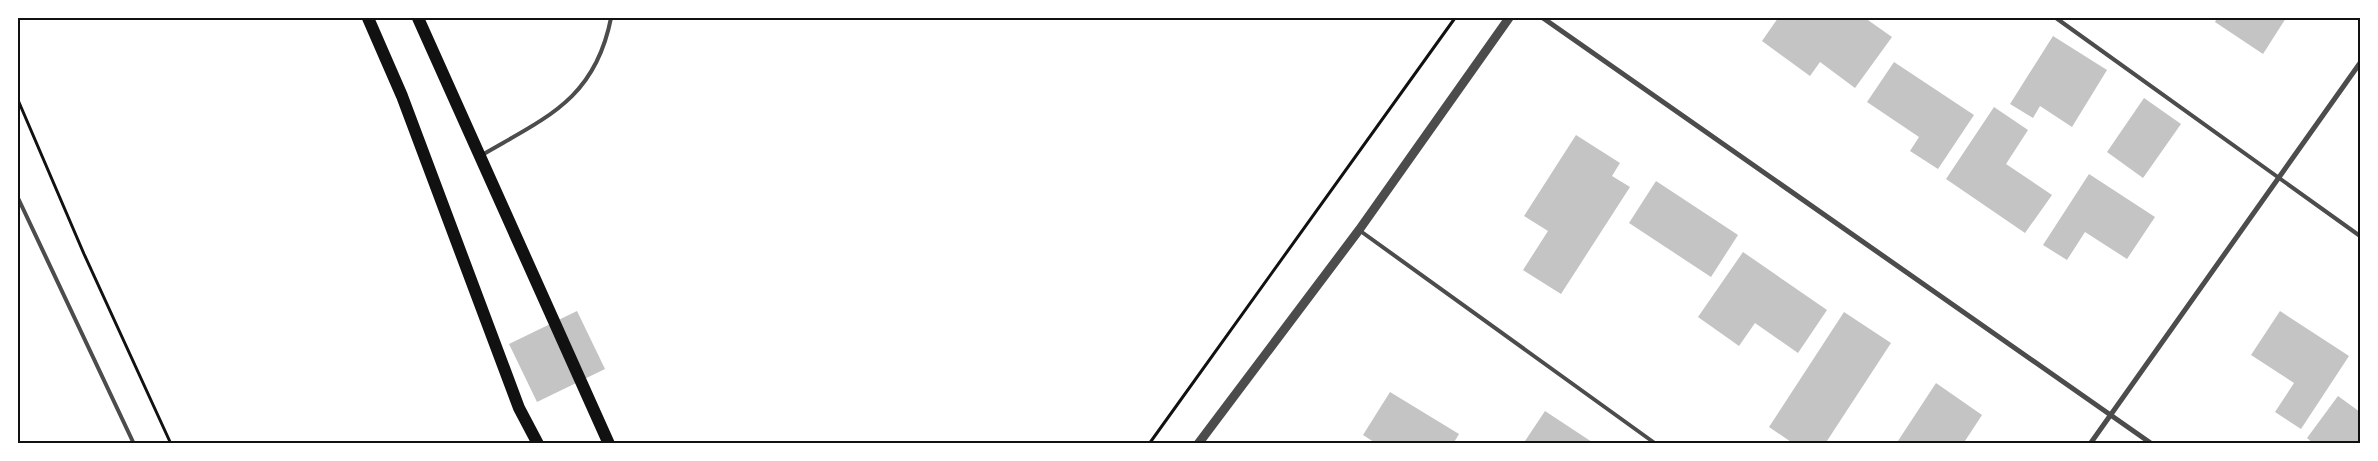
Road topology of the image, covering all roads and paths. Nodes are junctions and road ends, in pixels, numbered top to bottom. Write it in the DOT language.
graph roads {
  1 [pos="368,18"];
  2 [pos="418,18"];
  3 [pos="611,18"];
  4 [pos="1455,18"];
  5 [pos="1509,18"];
  6 [pos="1543,18"];
  7 [pos="2056,18"];
  8 [pos="2360,64"];
  9 [pos="18,100"];
  10 [pos="480,156"];
  11 [pos="2278,177"];
  12 [pos="18,198"];
  13 [pos="1359,230"];
  14 [pos="2360,236"];
  15 [pos="2110,416"];
  16 [pos="134,444"];
  17 [pos="171,444"];
  18 [pos="538,444"];
  19 [pos="609,444"];
  20 [pos="1149,444"];
  21 [pos="1198,444"];
  22 [pos="1656,444"];
  23 [pos="2090,444"];
  24 [pos="2152,444"];
  1 -- 18 [label="main road"];
  2 -- 10 [label="main road"];
  3 -- 10 [label="lane"];
  4 -- 20 [label="path"];
  5 -- 13 [label="street"];
  6 -- 15 [label="street"];
  7 -- 11 [label="lane"];
  8 -- 11 [label="street"];
  9 -- 17 [label="path"];
  10 -- 19 [label="main road"];
  11 -- 14 [label="lane"];
  11 -- 15 [label="street"];
  12 -- 16 [label="lane"];
  13 -- 21 [label="street"];
  13 -- 22 [label="lane"];
  15 -- 23 [label="street"];
  15 -- 24 [label="street"];
}
